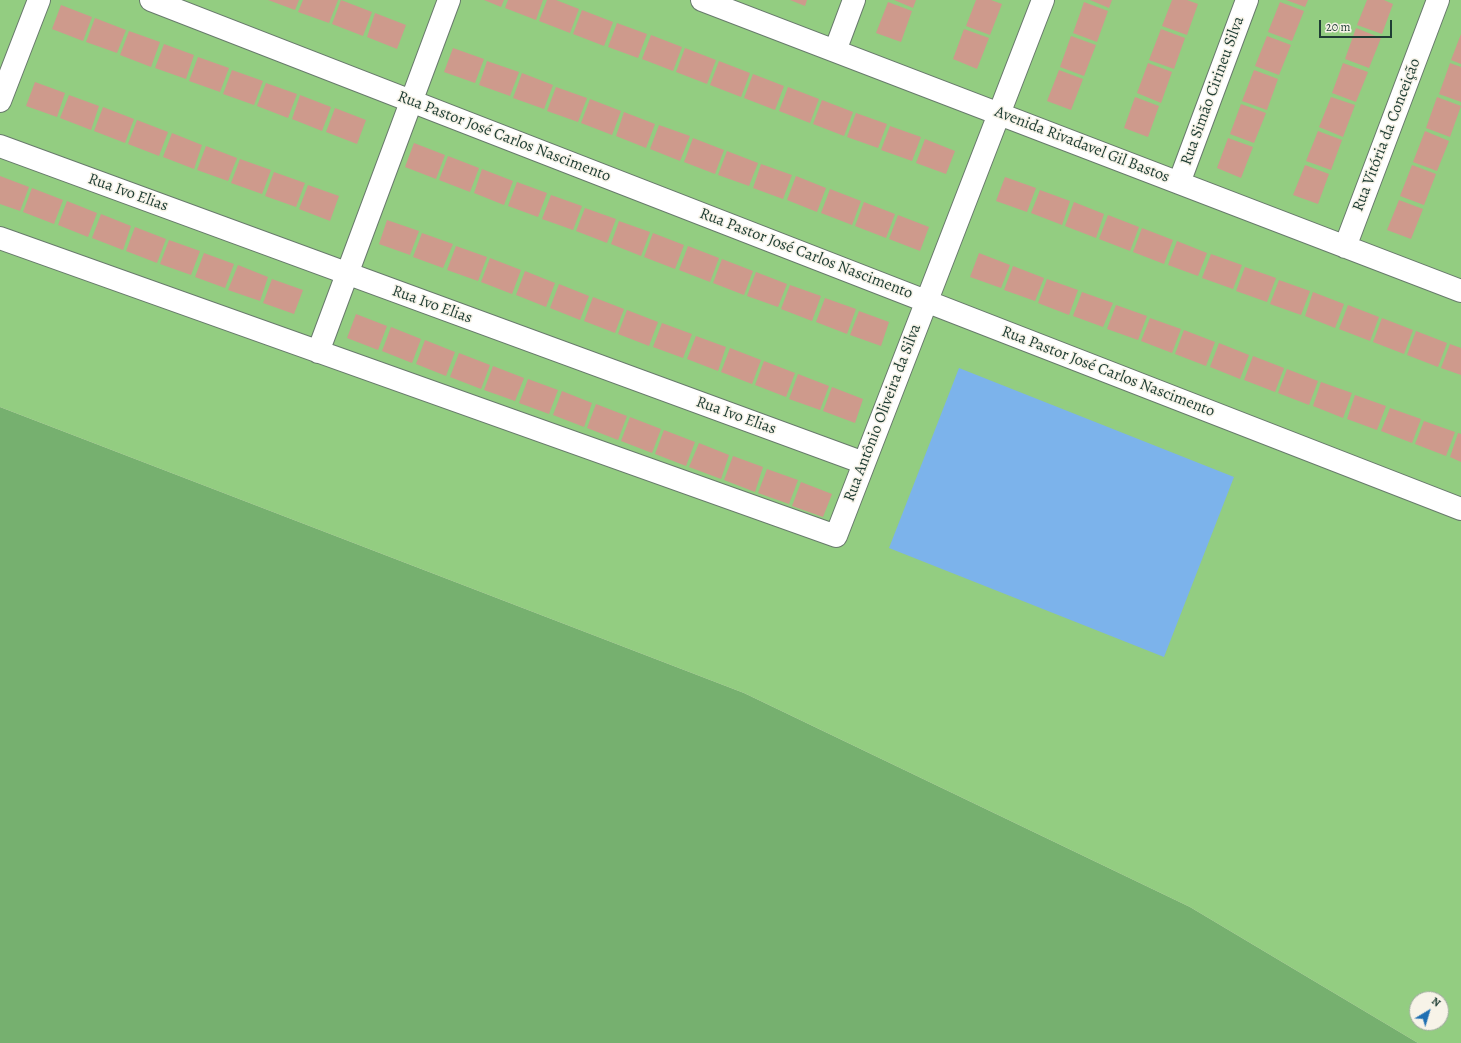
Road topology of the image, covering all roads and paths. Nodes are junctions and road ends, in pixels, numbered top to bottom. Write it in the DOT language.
graph roads {
  1 [pos="39,0"];
  2 [pos="151,0"];
  3 [pos="449,0"];
  4 [pos="702,0"];
  5 [pos="854,0"];
  6 [pos="1043,0"];
  7 [pos="1247,0"];
  8 [pos="1438,0"];
  9 [pos="835,51"];
  10 [pos="0,101"];
  11 [pos="411,101"];
  12 [pos="1000,114"];
  13 [pos="0,146"];
  14 [pos="1179,183"];
  15 [pos="0,238"];
  16 [pos="1345,247"];
  17 [pos="347,273"];
  18 [pos="1461,291"];
  19 [pos="927,301"];
  20 [pos="318,352"];
  21 [pos="864,463"];
  22 [pos="1461,509"];
  1 -- 10 [label="street"];
  2 -- 11 [label="street, Rua Pastor José Carlos Nascimento"];
  3 -- 11 [label="street"];
  4 -- 9 [label="street, Avenida Rivadavel Gil Bastos"];
  5 -- 9 [label="street"];
  6 -- 12 [label="street, Rua Antônio Oliveira da Silva"];
  7 -- 14 [label="street, Rua Simão Cirineu Silva"];
  8 -- 16 [label="street, Rua Vitória da Conceição"];
  9 -- 12 [label="street, Avenida Rivadavel Gil Bastos"];
  11 -- 17 [label="street"];
  11 -- 19 [label="street, Rua Pastor José Carlos Nascimento"];
  12 -- 14 [label="street, Avenida Rivadavel Gil Bastos"];
  12 -- 19 [label="street, Rua Antônio Oliveira da Silva"];
  13 -- 17 [label="street, Rua Ivo Elias"];
  14 -- 16 [label="street, Avenida Rivadavel Gil Bastos"];
  15 -- 20 [label="street"];
  16 -- 18 [label="street, Avenida Rivadavel Gil Bastos"];
  17 -- 20 [label="street"];
  17 -- 21 [label="street, Rua Ivo Elias"];
  19 -- 21 [label="street, Rua Antônio Oliveira da Silva"];
  19 -- 22 [label="street, Rua Pastor José Carlos Nascimento"];
  20 -- 21 [label="street, Rua Antônio Oliveira da Silva"];
}
